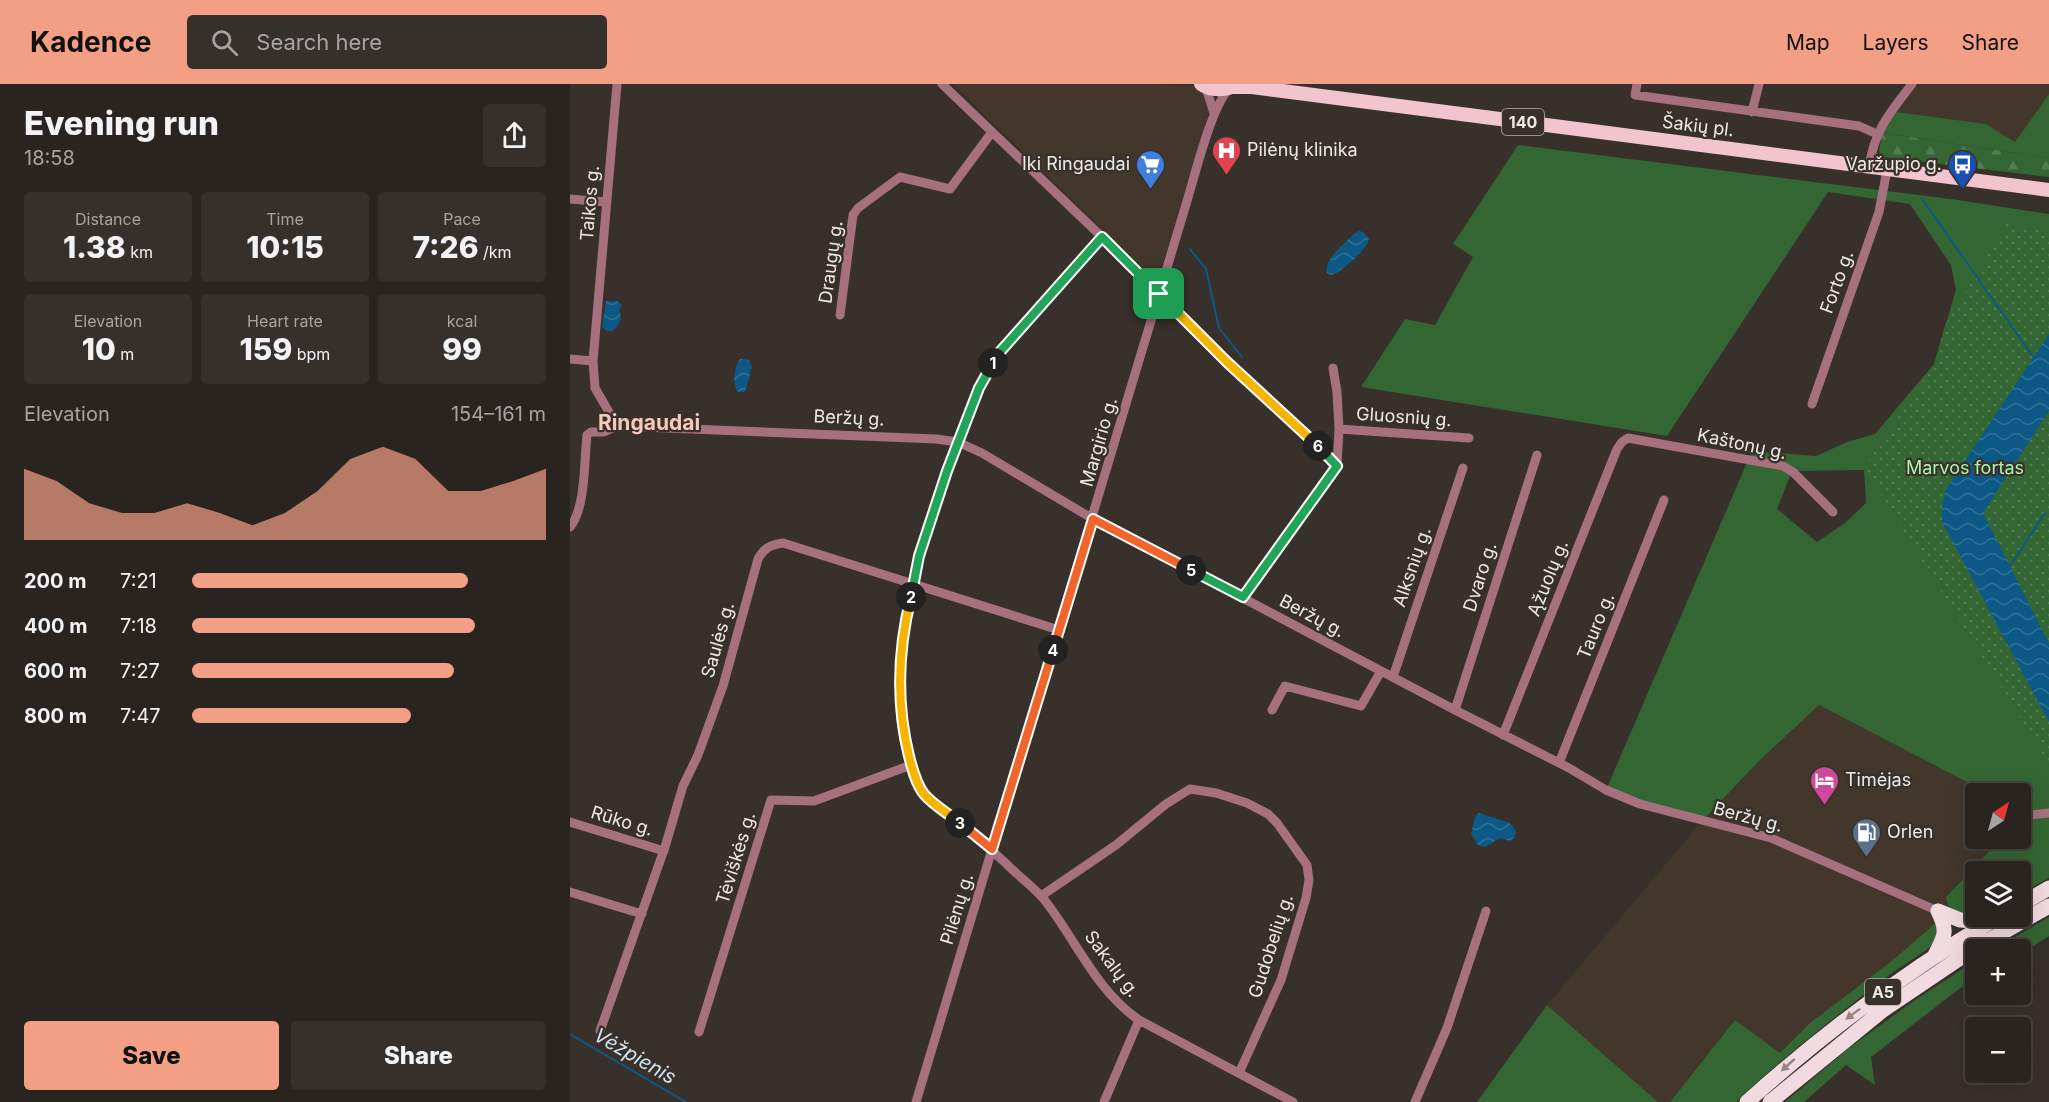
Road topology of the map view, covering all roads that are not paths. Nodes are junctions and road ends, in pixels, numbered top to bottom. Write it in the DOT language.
graph roads {
  1 [pos="616,84"];
  2 [pos="942,84"];
  3 [pos="1282,84"];
  4 [pos="1637,84"];
  5 [pos="1759,84"];
  6 [pos="1912,84"];
  7 [pos="1200,85"];
  8 [pos="1234,86"];
  9 [pos="1342,98"];
  10 [pos="1752,112"];
  11 [pos="1214,113"];
  12 [pos="992,132"];
  13 [pos="1877,134"];
  14 [pos="1869,168"];
  15 [pos="1887,170"];
  16 [pos="2049,190"];
  17 [pos="570,199"];
  18 [pos="606,202"];
  19 [pos="1102,237"];
  20 [pos="1159,294"];
  21 [pos="840,315"];
  22 [pos="570,359"];
  23 [pos="593,360"];
  24 [pos="1333,368"];
  25 [pos="1812,404"];
  26 [pos="617,426"];
  27 [pos="1339,429"];
  28 [pos="1469,438"];
  29 [pos="1628,438"];
  30 [pos="958,442"];
  31 [pos="1538,455"];
  32 [pos="1337,466"];
  33 [pos="1463,468"];
  34 [pos="1664,500"];
  35 [pos="1833,512"];
  36 [pos="1093,519"];
  37 [pos="570,527"];
  38 [pos="914,586"];
  39 [pos="1243,597"];
  40 [pos="1059,630"];
  41 [pos="1381,671"];
  42 [pos="1393,677"];
  43 [pos="1272,710"];
  44 [pos="1455,710"];
  45 [pos="1503,735"];
  46 [pos="1559,763"];
  47 [pos="911,765"];
  48 [pos="2049,813"];
  49 [pos="2031,815"];
  50 [pos="570,822"];
  51 [pos="992,849"];
  52 [pos="664,851"];
  53 [pos="2049,888"];
  54 [pos="570,892"];
  55 [pos="1041,896"];
  56 [pos="2031,899"];
  57 [pos="2049,906"];
  58 [pos="1486,911"];
  59 [pos="1938,911"];
  60 [pos="642,914"];
  61 [pos="1965,920"];
  62 [pos="1982,927"];
  63 [pos="1935,956"];
  64 [pos="1139,1020"];
  65 [pos="600,1031"];
  66 [pos="699,1032"];
  67 [pos="1239,1073"];
  68 [pos="916,1102"];
  69 [pos="1104,1102"];
  70 [pos="1293,1102"];
  71 [pos="1415,1102"];
  72 [pos="1746,1102"];
  73 [pos="1770,1102"];
  1 -- 18 [label="street, Taikos g."];
  2 -- 12 [label="street"];
  3 -- 9 [label="main road, Šakių pl. / 140"];
  4 -- 10 [label="street"];
  5 -- 10 [label="street"];
  6 -- 13 [label="street"];
  7 -- 8 [label="main road, 140"];
  7 -- 11 [label="street"];
  8 -- 9 [label="main road, Šakių pl. / 140"];
  8 -- 11 [label="street, Margirio g."];
  9 -- 14 [label="main road, Šakių pl. / 140"];
  10 -- 13 [label="street"];
  11 -- 20 [label="street, Margirio g."];
  12 -- 19 [label="street"];
  12 -- 21 [label="street, Draugų g."];
  13 -- 14 [label="street"];
  14 -- 15 [label="main road, Šakių pl. / 140"];
  15 -- 16 [label="main road, Šakių pl. / 140"];
  15 -- 25 [label="street, Forto g."];
  17 -- 18 [label="street"];
  18 -- 23 [label="street, Taikos g."];
  19 -- 20 [label="street"];
  19 -- 30 [label="street"];
  20 -- 32 [label="street"];
  20 -- 36 [label="street, Margirio g."];
  22 -- 23 [label="street"];
  23 -- 26 [label="street, Taikos g."];
  24 -- 27 [label="street"];
  26 -- 30 [label="street, Beržų g."];
  26 -- 37 [label="street, Beržų g."];
  27 -- 28 [label="street, Gluosnių g."];
  27 -- 32 [label="street, Gluosnių g."];
  29 -- 35 [label="street, Kaštonų g."];
  29 -- 45 [label="street, Ąžuolų g."];
  30 -- 36 [label="street, Beržų g."];
  30 -- 38 [label="street"];
  31 -- 44 [label="street, Dvaro g."];
  32 -- 39 [label="street"];
  33 -- 42 [label="street, Alksnių g."];
  34 -- 46 [label="street, Tauro g."];
  36 -- 39 [label="street, Beržų g."];
  36 -- 40 [label="street, Margirio g."];
  38 -- 40 [label="street, Saulės g."];
  38 -- 47 [label="street"];
  38 -- 52 [label="street, Saulės g."];
  39 -- 41 [label="street, Beržų g."];
  40 -- 51 [label="street, Margirio g."];
  41 -- 42 [label="street, Beržų g."];
  41 -- 43 [label="street"];
  42 -- 44 [label="street, Beržų g."];
  44 -- 45 [label="street, Beržų g."];
  45 -- 46 [label="street, Beržų g."];
  46 -- 59 [label="street, Beržų g."];
  47 -- 51 [label="street"];
  47 -- 66 [label="street, Tėviškės g."];
  48 -- 49 [label="street"];
  50 -- 52 [label="street, Rūko g."];
  51 -- 55 [label="street, Sakalų g."];
  51 -- 68 [label="street, Pilėnų g."];
  52 -- 60 [label="street, Saulės g."];
  53 -- 56 [label="highway"];
  54 -- 60 [label="street"];
  55 -- 64 [label="street, Sakalų g."];
  55 -- 67 [label="street, Gudobelių g."];
  57 -- 73 [label="highway, A5"];
  58 -- 71 [label="street"];
  59 -- 61 [label="highway"];
  59 -- 63 [label="highway"];
  60 -- 65 [label="street, Saulės g."];
  62 -- 63 [label="highway, A5"];
  63 -- 72 [label="highway, A5, one-way"];
  64 -- 67 [label="street, Sakalų g."];
  64 -- 69 [label="street"];
  67 -- 70 [label="street, Sakalų g."];
}
